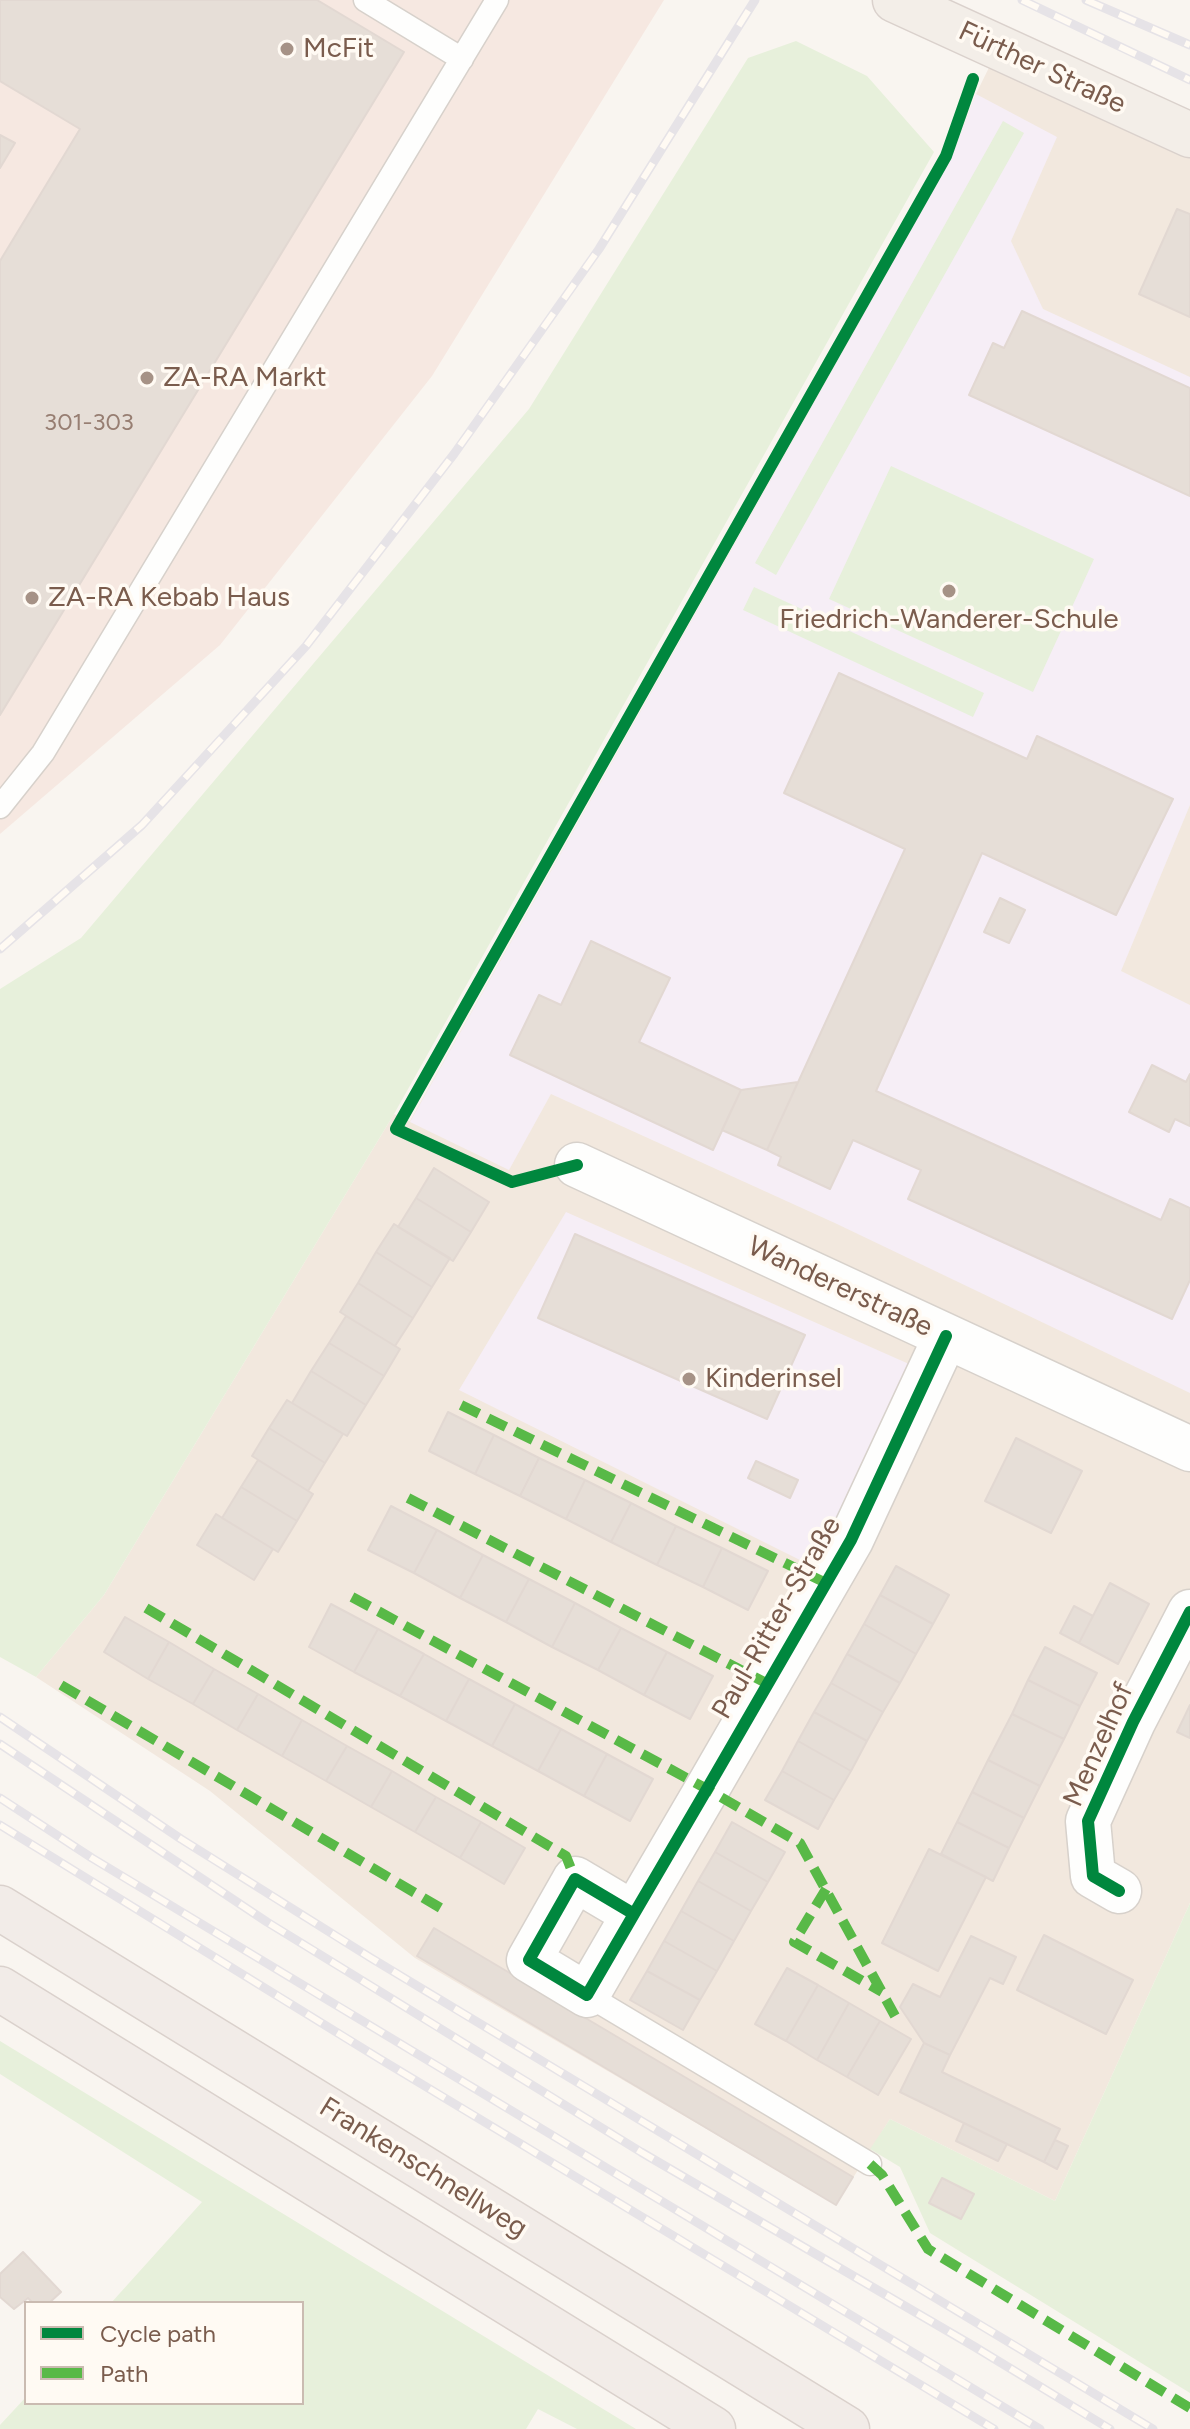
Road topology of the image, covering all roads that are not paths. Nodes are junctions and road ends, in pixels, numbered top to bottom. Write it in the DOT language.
graph roads {
  1 [pos="365,0"];
  2 [pos="497,0"];
  3 [pos="895,0"];
  4 [pos="462,59"];
  5 [pos="1190,135"];
  6 [pos="0,807"];
  7 [pos="577,1165"];
  8 [pos="946,1336"];
  9 [pos="1190,1449"];
  10 [pos="1190,1612"];
  11 [pos="1119,1891"];
  12 [pos="0,1908"];
  13 [pos="634,1914"];
  14 [pos="0,1989"];
  15 [pos="587,1995"];
  16 [pos="870,2164"];
  17 [pos="713,2429"];
  18 [pos="847,2429"];
  1 -- 4 [label="lane"];
  2 -- 4 [label="lane"];
  3 -- 5 [label="main road, Fürther Straße"];
  4 -- 6 [label="lane"];
  7 -- 8 [label="street, Wandererstraße"];
  8 -- 9 [label="street, Wandererstraße"];
  8 -- 13 [label="street, Paul-Ritter-Straße"];
  10 -- 11 [label="street, Menzelhof"];
  12 -- 18 [label="highway, Frankenschnellweg"];
  13 -- 15 [label="street, Paul-Ritter-Straße"];
  13 -- 15 [label="street"];
  14 -- 17 [label="highway"];
  15 -- 16 [label="lane"];
}
